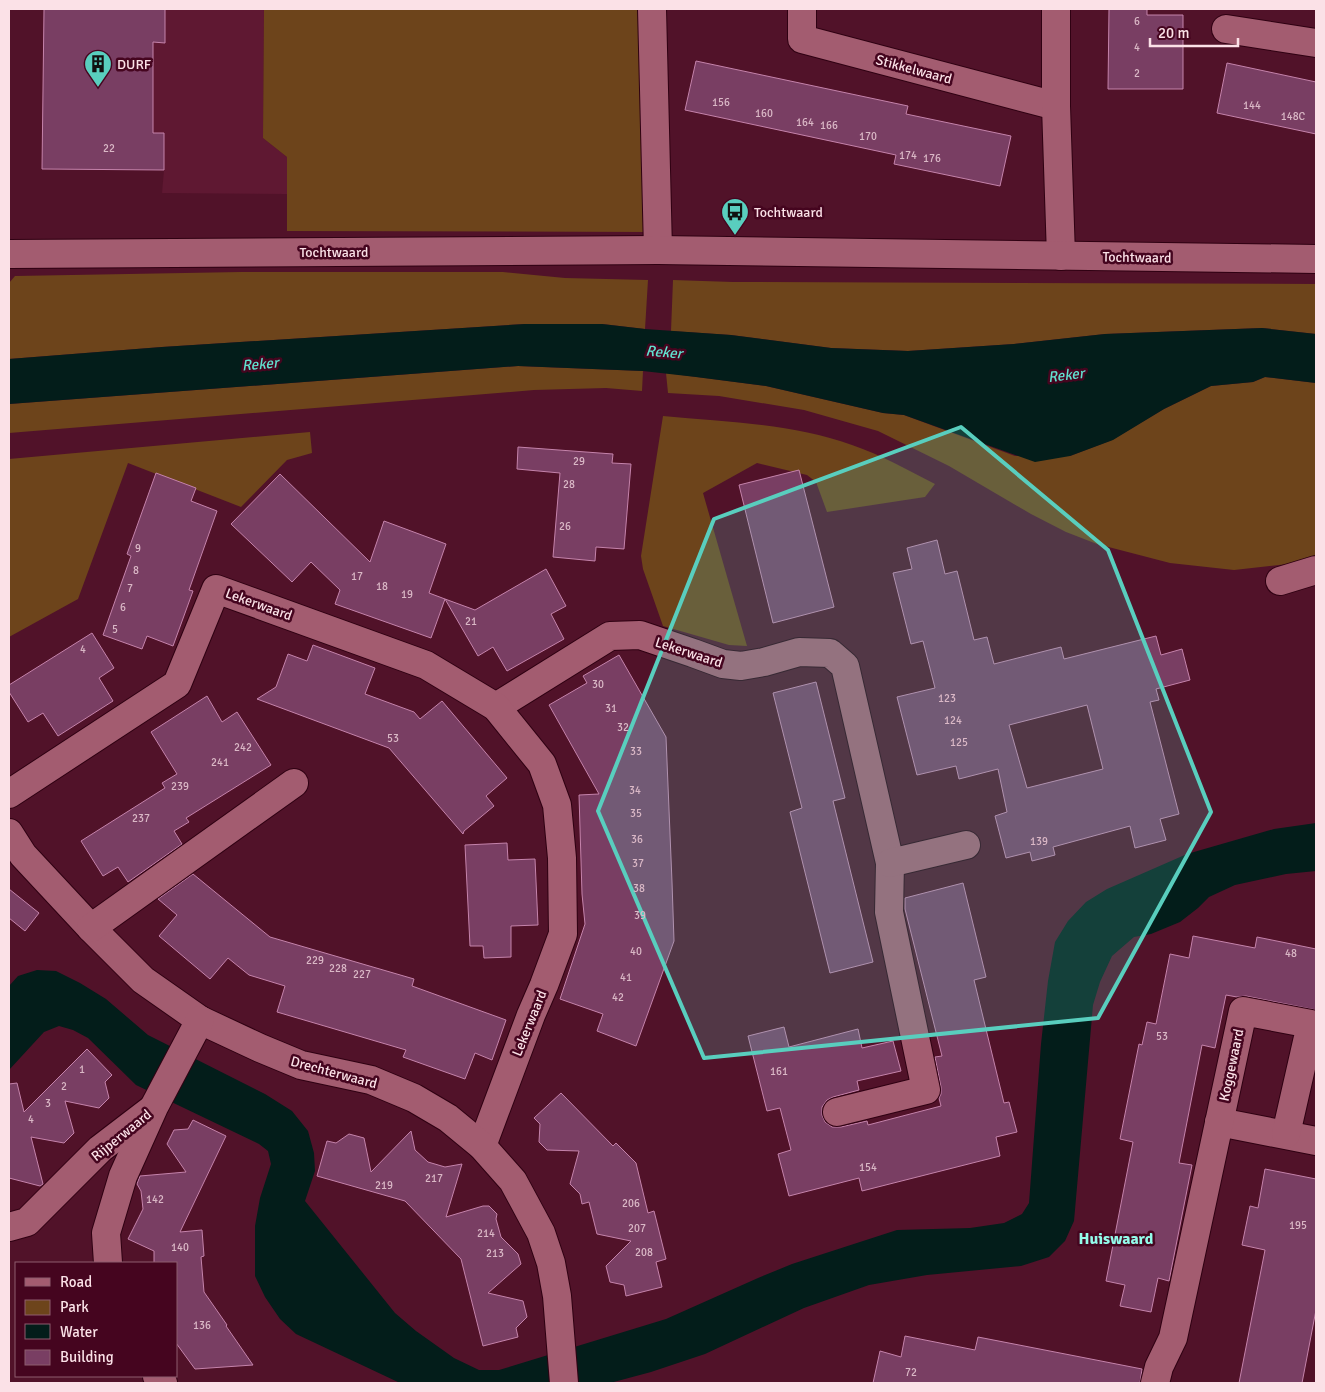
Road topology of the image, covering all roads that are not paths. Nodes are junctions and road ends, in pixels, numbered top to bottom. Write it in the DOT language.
graph roads {
  1 [pos="652,9"];
  2 [pos="802,9"];
  3 [pos="1056,9"];
  4 [pos="1226,29"];
  5 [pos="1316,44"];
  6 [pos="1056,106"];
  7 [pos="658,250"];
  8 [pos="9,254"];
  9 [pos="1061,256"];
  10 [pos="1316,259"];
  11 [pos="1316,570"];
  12 [pos="1280,581"];
  13 [pos="496,707"];
  14 [pos="294,783"];
  15 [pos="9,794"];
  16 [pos="9,833"];
  17 [pos="966,845"];
  18 [pos="890,863"];
  19 [pos="91,928"];
  20 [pos="194,1031"];
  21 [pos="154,1108"];
  22 [pos="837,1112"];
  23 [pos="1219,1122"];
  24 [pos="1286,1134"];
  25 [pos="1316,1141"];
  26 [pos="482,1146"];
  27 [pos="9,1227"];
  28 [pos="108,1262"];
  29 [pos="564,1383"];
  30 [pos="1156,1383"];
  1 -- 7 [label="street"];
  2 -- 6 [label="street, Stikkelwaard"];
  3 -- 6 [label="street"];
  4 -- 5 [label="street"];
  6 -- 9 [label="street"];
  7 -- 8 [label="street, Tochtwaard"];
  7 -- 9 [label="street, Tochtwaard"];
  9 -- 10 [label="street, Tochtwaard"];
  11 -- 12 [label="street"];
  13 -- 15 [label="street, Lekerwaard"];
  13 -- 18 [label="street, Lekerwaard"];
  13 -- 26 [label="street, Lekerwaard"];
  14 -- 19 [label="street"];
  16 -- 19 [label="street, Drechterwaard"];
  17 -- 18 [label="street"];
  18 -- 22 [label="street, Lekerwaard"];
  19 -- 20 [label="street, Drechterwaard"];
  20 -- 21 [label="street"];
  20 -- 26 [label="street, Drechterwaard"];
  21 -- 27 [label="street, Rijperwaard"];
  21 -- 28 [label="street, Rijperwaard"];
  23 -- 24 [label="street"];
  23 -- 24 [label="street, Koggewaard"];
  23 -- 30 [label="street, Koggewaard"];
  24 -- 25 [label="street"];
  26 -- 29 [label="street, Drechterwaard"];
}
